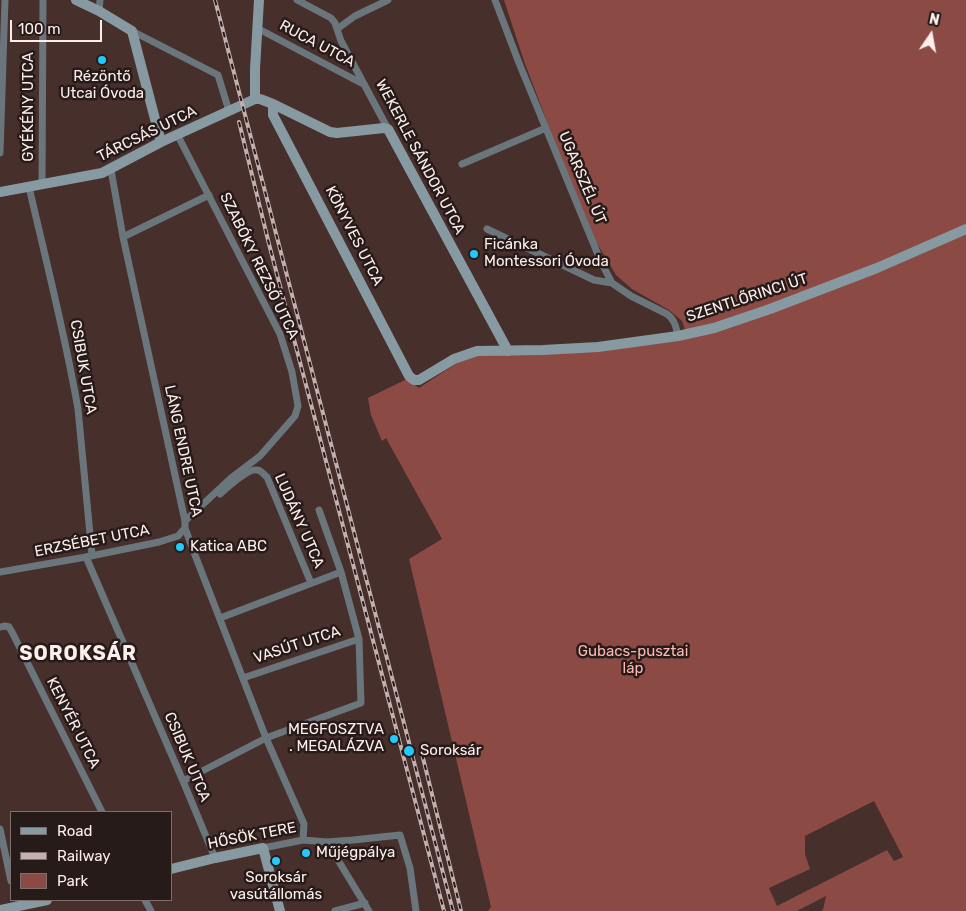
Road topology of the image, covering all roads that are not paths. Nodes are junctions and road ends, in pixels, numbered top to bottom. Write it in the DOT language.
graph roads {
  1 [pos="5,0"];
  2 [pos="43,0"];
  3 [pos="76,0"];
  4 [pos="100,0"];
  5 [pos="259,0"];
  6 [pos="297,0"];
  7 [pos="386,0"];
  8 [pos="496,0"];
  9 [pos="99,12"];
  10 [pos="257,28"];
  11 [pos="337,29"];
  12 [pos="132,31"];
  13 [pos="363,84"];
  14 [pos="255,99"];
  15 [pos="273,104"];
  16 [pos="229,111"];
  17 [pos="546,128"];
  18 [pos="388,129"];
  19 [pos="178,134"];
  20 [pos="161,142"];
  21 [pos="0,153"];
  22 [pos="462,164"];
  23 [pos="111,170"];
  24 [pos="42,185"];
  25 [pos="29,188"];
  26 [pos="0,192"];
  27 [pos="209,195"];
  28 [pos="487,229"];
  29 [pos="966,229"];
  30 [pos="123,237"];
  31 [pos="612,283"];
  32 [pos="678,336"];
  33 [pos="508,351"];
  34 [pos="414,380"];
  35 [pos="295,416"];
  36 [pos="209,498"];
  37 [pos="319,510"];
  38 [pos="185,524"];
  39 [pos="89,556"];
  40 [pos="0,572"];
  41 [pos="340,572"];
  42 [pos="311,583"];
  43 [pos="220,618"];
  44 [pos="0,627"];
  45 [pos="360,639"];
  46 [pos="243,678"];
  47 [pos="266,738"];
  48 [pos="184,781"];
  49 [pos="101,811"];
  50 [pos="0,829"];
  51 [pos="303,840"];
  52 [pos="328,842"];
  53 [pos="264,848"];
  54 [pos="215,858"];
  55 [pos="172,869"];
  56 [pos="10,876"];
  57 [pos="42,901"];
  58 [pos="365,903"];
  59 [pos="17,906"];
  60 [pos="0,910"];
  61 [pos="280,911"];
  62 [pos="335,911"];
  63 [pos="369,911"];
  64 [pos="416,911"];
  1 -- 21 [label="street"];
  2 -- 24 [label="street, GYÉKÉNY UTCA"];
  3 -- 9 [label="main road"];
  4 -- 9 [label="street"];
  5 -- 10 [label="main road"];
  6 -- 11 [label="street"];
  7 -- 11 [label="street"];
  8 -- 17 [label="street, UGARSZÉL ÚT"];
  9 -- 12 [label="main road"];
  10 -- 13 [label="street, RUCA UTCA"];
  10 -- 14 [label="main road"];
  11 -- 13 [label="street, WEKERLE SÁNDOR UTCA"];
  12 -- 16 [label="street"];
  12 -- 20 [label="main road"];
  13 -- 18 [label="street, WEKERLE SÁNDOR UTCA"];
  14 -- 15 [label="main road"];
  14 -- 16 [label="main road, TÁRCSÁS UTCA"];
  15 -- 18 [label="main road"];
  15 -- 34 [label="main road, KÖNYVES UTCA"];
  16 -- 19 [label="main road, TÁRCSÁS UTCA"];
  17 -- 22 [label="street"];
  17 -- 31 [label="street, UGARSZÉL ÚT"];
  18 -- 33 [label="main road, WEKERLE SÁNDOR UTCA"];
  19 -- 20 [label="main road, TÁRCSÁS UTCA"];
  19 -- 27 [label="street, SZABÓKY REZSŐ UTCA"];
  20 -- 23 [label="main road, TÁRCSÁS UTCA"];
  23 -- 24 [label="main road, TÁRCSÁS UTCA"];
  23 -- 30 [label="street, LÁNG ENDRE UTCA"];
  24 -- 25 [label="main road, TÁRCSÁS UTCA"];
  25 -- 26 [label="main road, TÁRCSÁS UTCA"];
  25 -- 39 [label="street, CSIBUK UTCA"];
  27 -- 30 [label="street"];
  27 -- 35 [label="street, SZABÓKY REZSŐ UTCA"];
  28 -- 31 [label="street"];
  29 -- 32 [label="main road, SZENTLŐRINCI ÚT"];
  30 -- 38 [label="street, LÁNG ENDRE UTCA"];
  31 -- 32 [label="street"];
  32 -- 33 [label="main road, SZENTLŐRINCI ÚT"];
  33 -- 34 [label="main road, SZENTLŐRINCI ÚT"];
  35 -- 36 [label="street, ERZSÉBET UTCA"];
  36 -- 38 [label="street, ERZSÉBET UTCA"];
  36 -- 42 [label="street, LUDÁNY UTCA"];
  37 -- 41 [label="street"];
  38 -- 39 [label="street, ERZSÉBET UTCA"];
  38 -- 43 [label="street, LÁNG ENDRE UTCA"];
  39 -- 40 [label="street, ERZSÉBET UTCA"];
  39 -- 48 [label="street, CSIBUK UTCA"];
  41 -- 42 [label="street"];
  41 -- 45 [label="street"];
  42 -- 43 [label="street"];
  43 -- 46 [label="street, LÁNG ENDRE UTCA"];
  44 -- 49 [label="street, KENYÉR UTCA"];
  45 -- 46 [label="street, VASÚT UTCA"];
  45 -- 47 [label="street"];
  46 -- 47 [label="street, LÁNG ENDRE UTCA"];
  47 -- 48 [label="street"];
  47 -- 51 [label="street, LÁNG ENDRE UTCA"];
  48 -- 54 [label="street, CSIBUK UTCA"];
  50 -- 56 [label="street"];
  51 -- 52 [label="street, HŐSÖK TERE"];
  51 -- 53 [label="street, HŐSÖK TERE"];
  52 -- 58 [label="street"];
  52 -- 64 [label="street, HŐSÖK TERE"];
  53 -- 54 [label="main road, HŐSÖK TERE"];
  53 -- 61 [label="main road"];
  54 -- 55 [label="main road, HŐSÖK TERE"];
  57 -- 59 [label="main road"];
  58 -- 62 [label="street"];
  58 -- 63 [label="street"];
  59 -- 60 [label="main road"];
}
